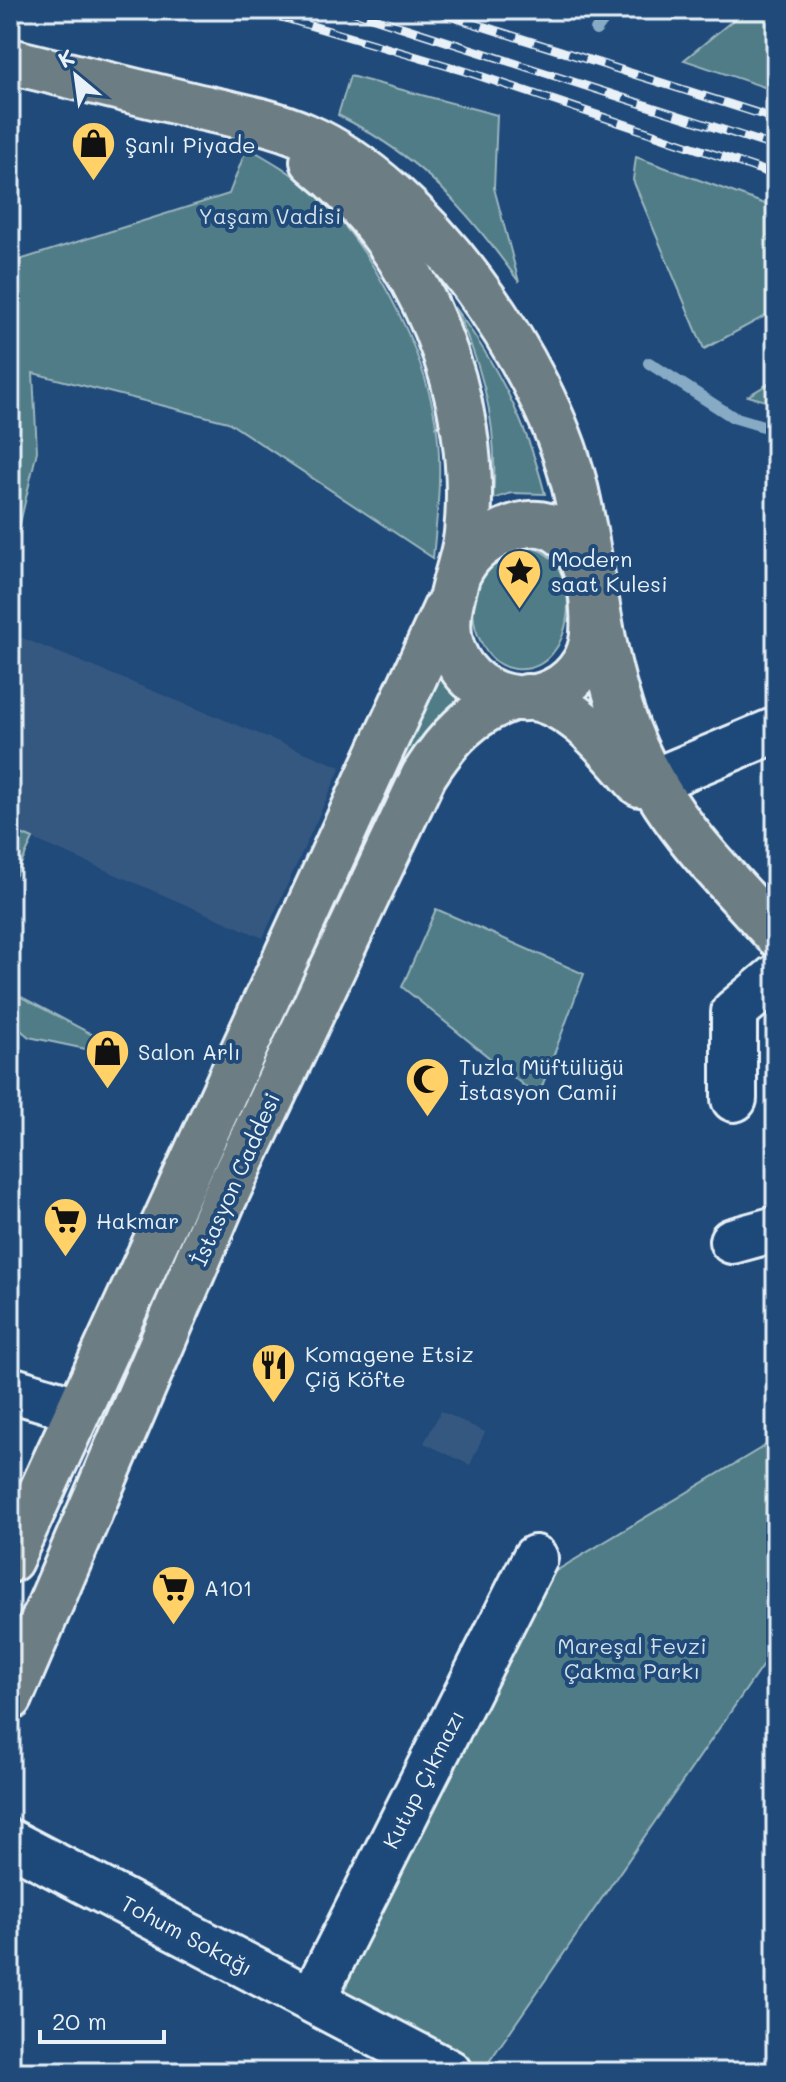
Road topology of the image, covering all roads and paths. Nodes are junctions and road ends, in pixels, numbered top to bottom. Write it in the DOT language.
graph roads {
  1 [pos="10,61"];
  2 [pos="232,115"];
  3 [pos="453,588"];
  4 [pos="593,594"];
  5 [pos="519,698"];
  6 [pos="776,730"];
  7 [pos="652,782"];
  8 [pos="690,839"];
  9 [pos="776,934"];
  10 [pos="776,977"];
  11 [pos="734,1099"];
  12 [pos="776,1229"];
  13 [pos="732,1241"];
  14 [pos="10,1389"];
  15 [pos="77,1409"];
  16 [pos="535,1558"];
  17 [pos="10,1560"];
  18 [pos="10,1698"];
  19 [pos="10,1842"];
  20 [pos="312,2000"];
  21 [pos="449,2072"];
  1 -- 2 [label="main road"];
  2 -- 3 [label="main road"];
  2 -- 4 [label="main road"];
  3 -- 4 [label="main road"];
  3 -- 5 [label="main road"];
  3 -- 15 [label="main road, İstasyon Caddesi"];
  4 -- 5 [label="main road"];
  4 -- 7 [label="main road"];
  5 -- 8 [label="main road"];
  5 -- 18 [label="main road, İstasyon Caddesi"];
  6 -- 7 [label="street"];
  7 -- 8 [label="main road"];
  8 -- 9 [label="main road"];
  10 -- 11 [label="street"];
  12 -- 13 [label="street"];
  14 -- 15 [label="street"];
  15 -- 17 [label="main road, İstasyon Caddesi"];
  16 -- 20 [label="street, Kutup Çıkmazı"];
  19 -- 20 [label="street, Tohum Sokağı"];
  20 -- 21 [label="street, Tohum Sokağı"];
}
